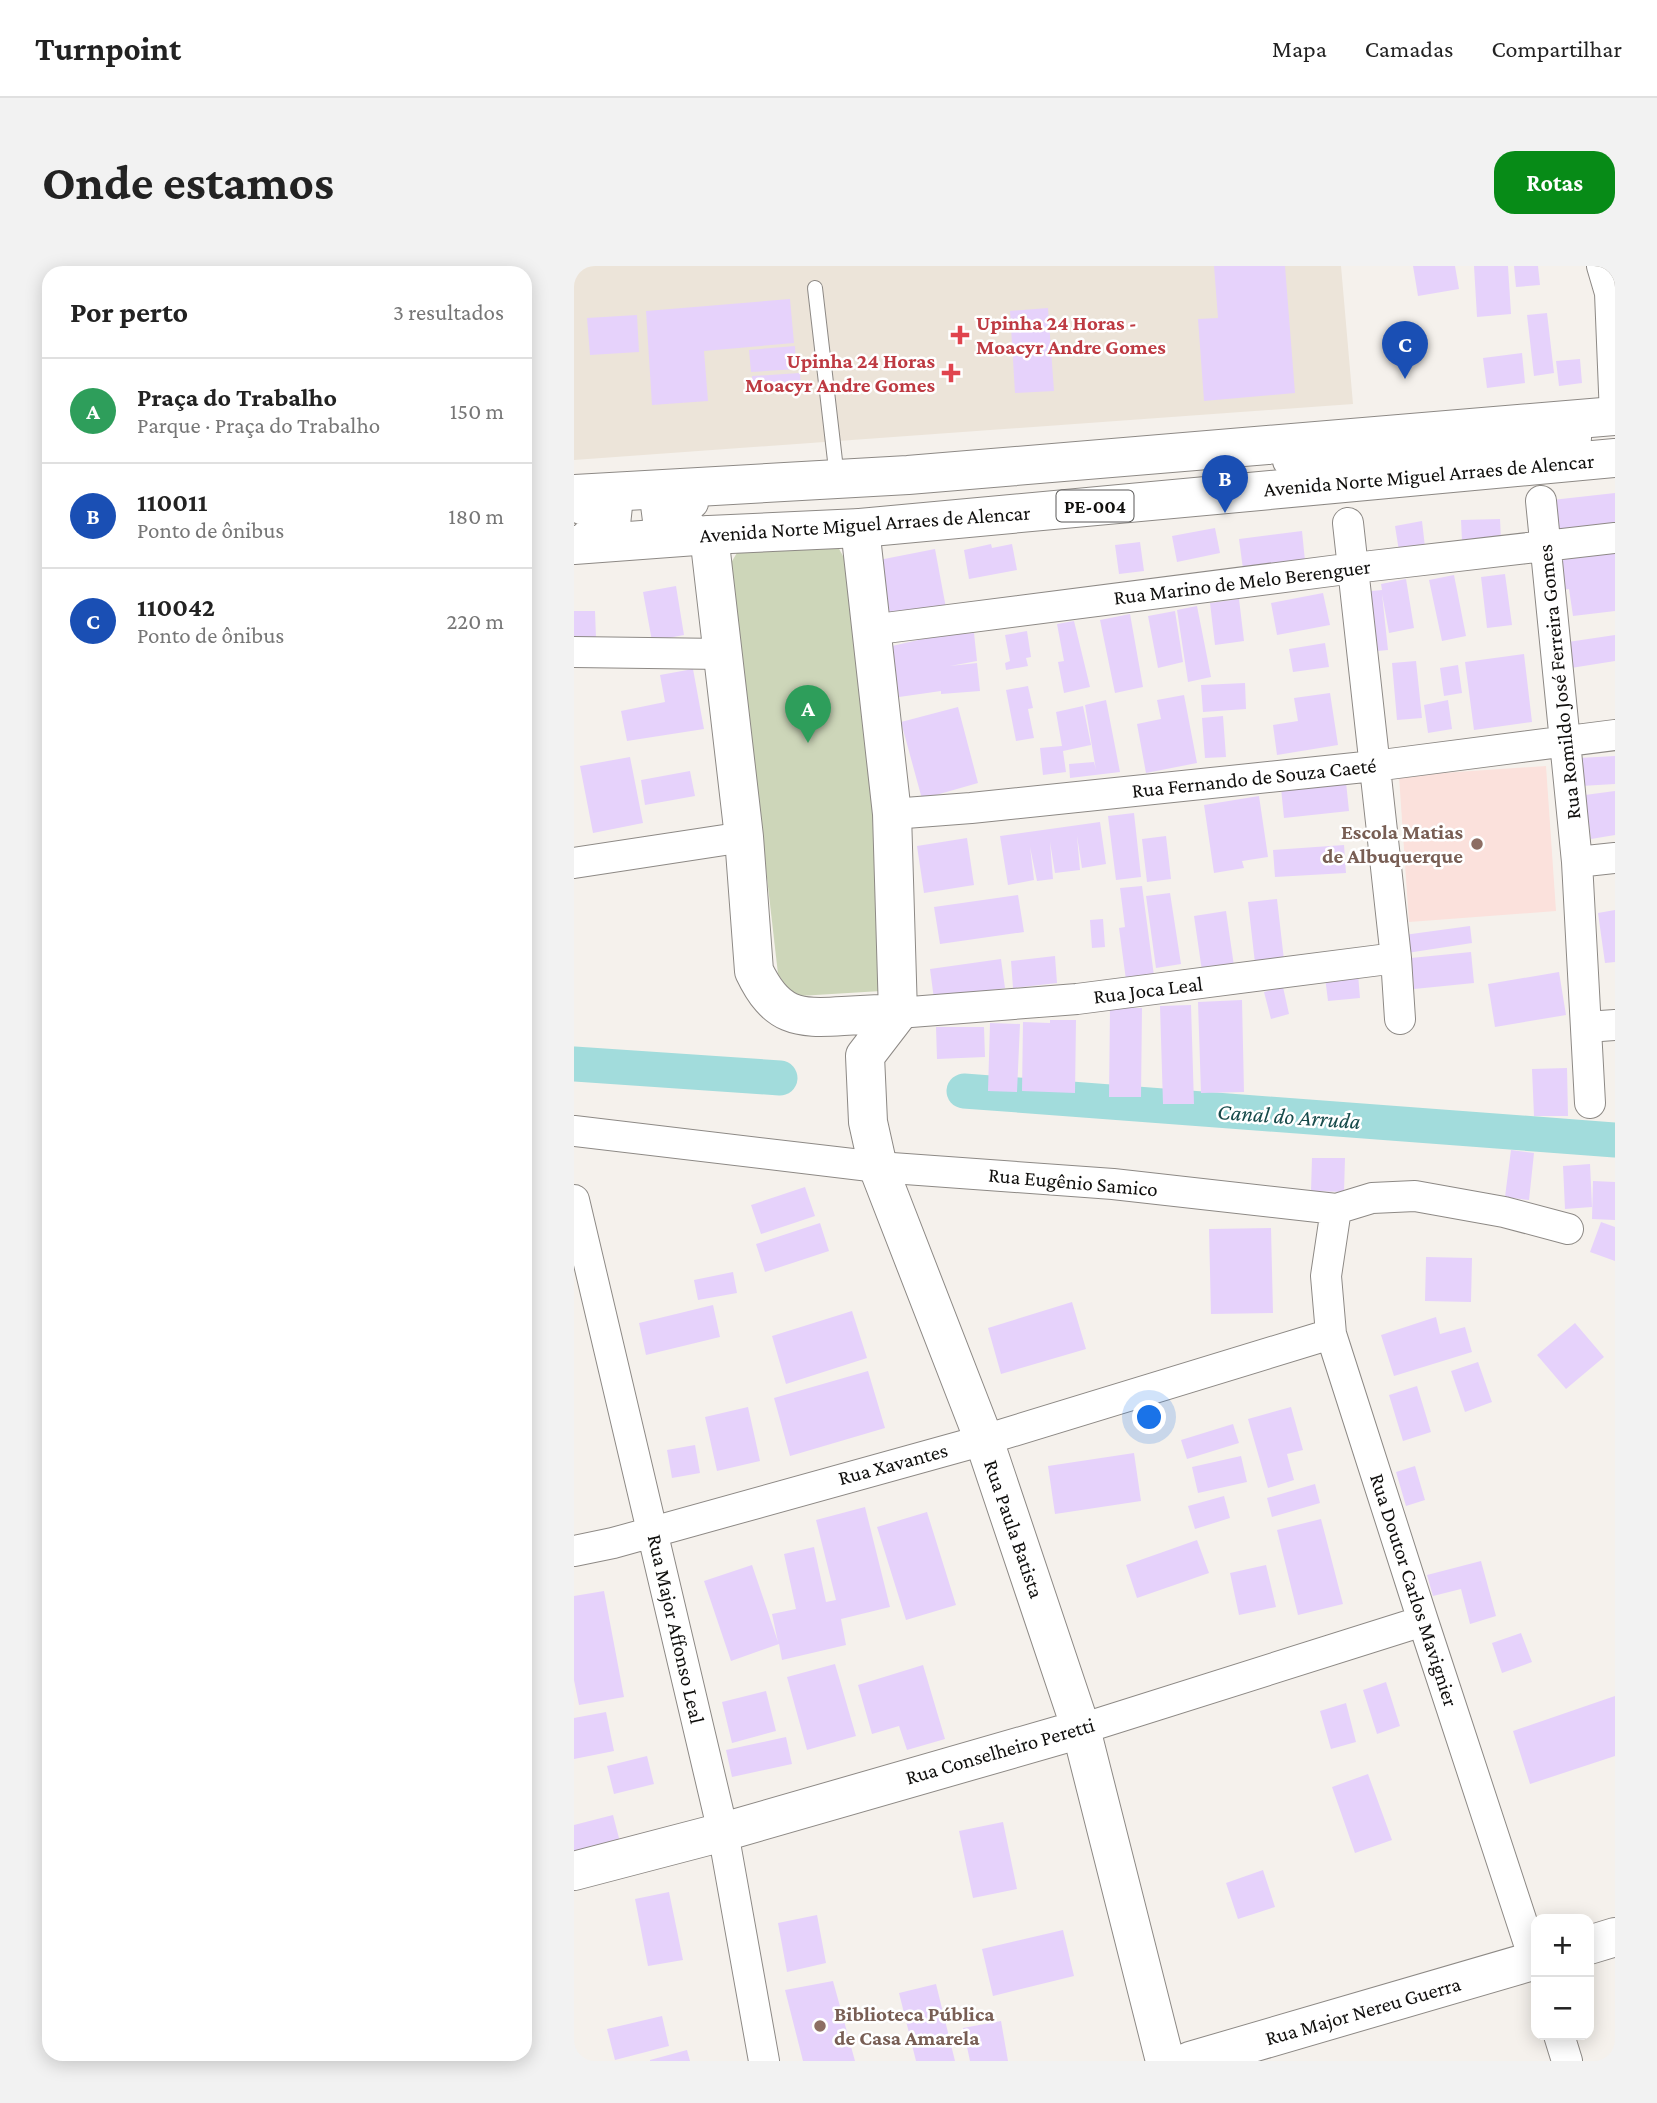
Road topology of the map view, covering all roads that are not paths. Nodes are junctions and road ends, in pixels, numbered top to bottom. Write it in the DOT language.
graph roads {
  1 [pos="1602,266"];
  2 [pos="815,288"];
  3 [pos="1615,415"];
  4 [pos="1615,433"];
  5 [pos="1615,446"];
  6 [pos="1615,458"];
  7 [pos="837,479"];
  8 [pos="574,494"];
  9 [pos="1541,501"];
  10 [pos="574,510"];
  11 [pos="1348,523"];
  12 [pos="860,528"];
  13 [pos="574,535"];
  14 [pos="709,535"];
  15 [pos="1615,538"];
  16 [pos="574,545"];
  17 [pos="1545,546"];
  18 [pos="1354,568"];
  19 [pos="870,630"];
  20 [pos="574,652"];
  21 [pos="722,654"];
  22 [pos="1615,735"];
  23 [pos="1564,741"];
  24 [pos="1374,766"];
  25 [pos="892,814"];
  26 [pos="744,837"];
  27 [pos="1615,858"];
  28 [pos="1577,862"];
  29 [pos="574,863"];
  30 [pos="1396,958"];
  31 [pos="898,1013"];
  32 [pos="1401,1018"];
  33 [pos="1601,1026"];
  34 [pos="1590,1103"];
  35 [pos="574,1131"];
  36 [pos="878,1167"];
  37 [pos="574,1200"];
  38 [pos="1336,1209"];
  39 [pos="1568,1229"];
  40 [pos="1332,1334"];
  41 [pos="984,1440"];
  42 [pos="653,1530"];
  43 [pos="574,1551"];
  44 [pos="1423,1621"];
  45 [pos="1081,1728"];
  46 [pos="723,1832"];
  47 [pos="574,1871"];
  48 [pos="1615,1937"];
  49 [pos="1594,1943"];
  50 [pos="1531,1947"];
  51 [pos="1531,1963"];
  52 [pos="1561,2040"];
  53 [pos="764,2061"];
  54 [pos="1165,2061"];
  55 [pos="1190,2061"];
  56 [pos="1567,2061"];
  1 -- 3 [label="street"];
  2 -- 7 [label="lane"];
  3 -- 7 [label="street, Avenida Norte Miguel Arraes de Alencar / PE-004"];
  4 -- 5 [label="street"];
  6 -- 12 [label="street, Avenida Norte Miguel Arraes de Alencar / PE-004"];
  7 -- 8 [label="street, Avenida Norte Miguel Arraes de Alencar / PE-004"];
  9 -- 17 [label="street, Rua Romildo José Ferreira Gomes"];
  10 -- 13 [label="street"];
  11 -- 18 [label="street"];
  12 -- 14 [label="street, Avenida Norte Miguel Arraes de Alencar / PE-004"];
  12 -- 19 [label="street"];
  14 -- 16 [label="street, Avenida Norte Miguel Arraes de Alencar / PE-004"];
  14 -- 21 [label="street"];
  15 -- 17 [label="street, Rua Marino de Melo Berenguer"];
  17 -- 18 [label="street, Rua Marino de Melo Berenguer"];
  17 -- 23 [label="street, Rua Romildo José Ferreira Gomes"];
  18 -- 19 [label="street, Rua Marino de Melo Berenguer"];
  18 -- 24 [label="street"];
  19 -- 25 [label="street"];
  20 -- 21 [label="street"];
  21 -- 26 [label="street"];
  22 -- 23 [label="street, Rua Fernando de Souza Caeté"];
  23 -- 24 [label="street, Rua Fernando de Souza Caeté"];
  23 -- 28 [label="street, Rua Romildo José Ferreira Gomes"];
  24 -- 25 [label="street, Rua Fernando de Souza Caeté"];
  24 -- 30 [label="street"];
  25 -- 31 [label="street"];
  26 -- 29 [label="street"];
  26 -- 31 [label="street"];
  27 -- 28 [label="street"];
  28 -- 33 [label="street, Rua Romildo José Ferreira Gomes"];
  30 -- 31 [label="street, Rua Joca Leal"];
  30 -- 32 [label="street"];
  31 -- 36 [label="street, Rua Paula Batista"];
  33 -- 34 [label="street, Rua Romildo José Ferreira Gomes"];
  35 -- 36 [label="street, Rua Eugênio Samico"];
  36 -- 38 [label="street, Rua Eugênio Samico"];
  36 -- 41 [label="street, Rua Paula Batista"];
  37 -- 42 [label="street, Rua Major Affonso Leal"];
  38 -- 39 [label="street, Rua Eugênio Samico"];
  38 -- 40 [label="street, Rua Doutor Carlos Mavignier"];
  40 -- 41 [label="street, Rua Xavantes"];
  40 -- 44 [label="street, Rua Doutor Carlos Mavignier"];
  41 -- 42 [label="street, Rua Xavantes"];
  41 -- 45 [label="street, Rua Paula Batista"];
  42 -- 43 [label="street, Rua Xavantes"];
  42 -- 46 [label="street, Rua Major Affonso Leal"];
  44 -- 45 [label="street, Rua Conselheiro Peretti"];
  44 -- 50 [label="street, Rua Doutor Carlos Mavignier"];
  45 -- 46 [label="street, Rua Conselheiro Peretti"];
  45 -- 54 [label="street, Rua Paula Batista"];
  46 -- 47 [label="street, Rua Conselheiro Peretti"];
  46 -- 53 [label="street, Rua Major Affonso Leal"];
  48 -- 49 [label="street"];
  51 -- 55 [label="street, Rua Major Nereu Guerra"];
  52 -- 56 [label="street"];
}
